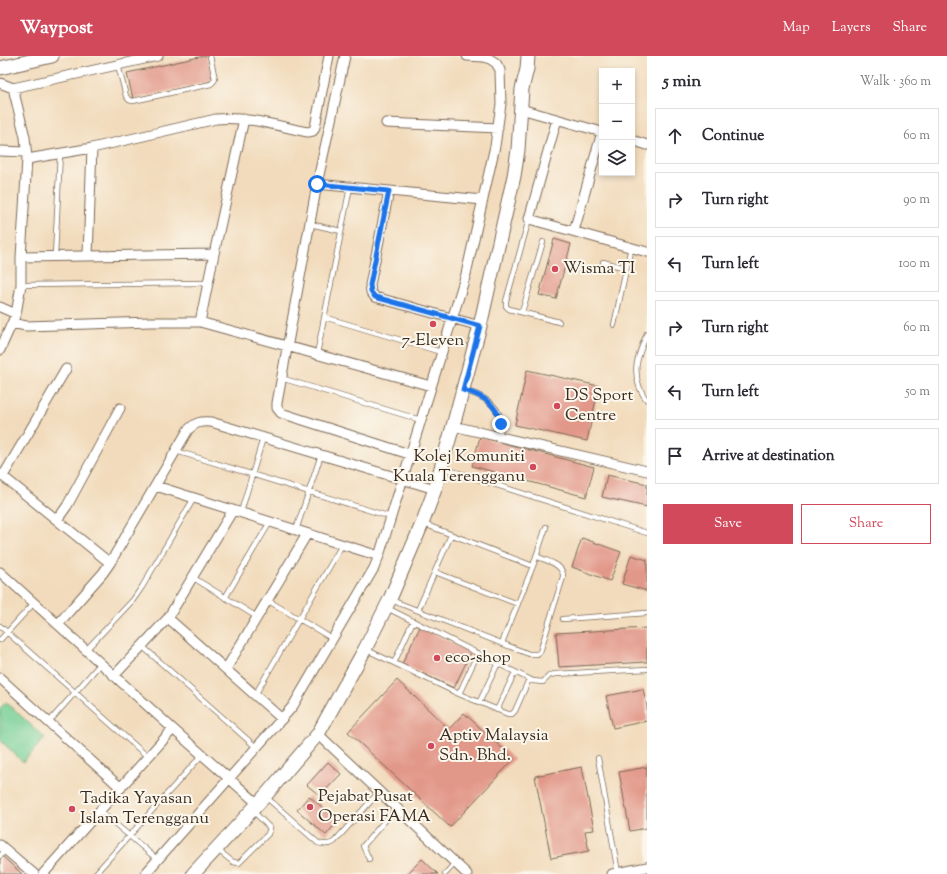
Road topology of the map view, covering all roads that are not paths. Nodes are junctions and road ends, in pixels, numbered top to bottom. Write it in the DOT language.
graph roads {
  1 [pos="52,56"];
  2 [pos="158,56"];
  3 [pos="210,56"];
  4 [pos="329,56"];
  5 [pos="344,56"];
  6 [pos="467,56"];
  7 [pos="519,56"];
  8 [pos="528,56"];
  9 [pos="118,65"];
  10 [pos="0,68"];
  11 [pos="0,83"];
  12 [pos="12,88"];
  13 [pos="522,89"];
  14 [pos="521,109"];
  15 [pos="244,119"];
  16 [pos="557,119"];
  17 [pos="386,123"];
  18 [pos="498,128"];
  19 [pos="599,131"];
  20 [pos="600,140"];
  21 [pos="635,141"];
  22 [pos="647,144"];
  23 [pos="92,148"];
  24 [pos="0,150"];
  25 [pos="60,153"];
  26 [pos="26,155"];
  27 [pos="317,184"];
  28 [pos="350,187"];
  29 [pos="389,191"];
  30 [pos="483,200"];
  31 [pos="529,219"];
  32 [pos="310,224"];
  33 [pos="341,231"];
  34 [pos="574,231"];
  35 [pos="543,242"];
  36 [pos="631,247"];
  37 [pos="647,252"];
  38 [pos="214,254"];
  39 [pos="88,255"];
  40 [pos="55,256"];
  41 [pos="21,257"];
  42 [pos="603,262"];
  43 [pos="626,268"];
  44 [pos="207,283"];
  45 [pos="22,285"];
  46 [pos="0,307"];
  47 [pos="522,312"];
  48 [pos="16,314"];
  49 [pos="324,317"];
  50 [pos="452,318"];
  51 [pos="200,322"];
  52 [pos="559,322"];
  53 [pos="12,324"];
  54 [pos="614,325"];
  55 [pos="480,326"];
  56 [pos="647,333"];
  57 [pos="287,346"];
  58 [pos="0,350"];
  59 [pos="441,352"];
  60 [pos="317,354"];
  61 [pos="66,369"];
  62 [pos="281,378"];
  63 [pos="431,386"];
  64 [pos="463,390"];
  65 [pos="647,400"];
  66 [pos="120,408"];
  67 [pos="421,420"];
  68 [pos="453,426"];
  69 [pos="499,437"];
  70 [pos="263,438"];
  71 [pos="176,451"];
  72 [pos="410,454"];
  73 [pos="320,455"];
  74 [pos="442,468"];
  75 [pos="647,471"];
  76 [pos="405,472"];
  77 [pos="252,474"];
  78 [pos="2,475"];
  79 [pos="156,486"];
  80 [pos="436,489"];
  81 [pos="309,492"];
  82 [pos="194,498"];
  83 [pos="237,511"];
  84 [pos="391,518"];
  85 [pos="57,520"];
  86 [pos="270,522"];
  87 [pos="422,524"];
  88 [pos="546,527"];
  89 [pos="296,530"];
  90 [pos="647,533"];
  91 [pos="307,534"];
  92 [pos="451,535"];
  93 [pos="342,545"];
  94 [pos="379,556"];
  95 [pos="536,556"];
  96 [pos="110,563"];
  97 [pos="533,566"];
  98 [pos="0,572"];
  99 [pos="435,572"];
  100 [pos="192,577"];
  101 [pos="225,598"];
  102 [pos="267,600"];
  103 [pos="34,603"];
  104 [pos="388,603"];
  105 [pos="518,604"];
  106 [pos="418,610"];
  107 [pos="647,613"];
  108 [pos="257,617"];
  109 [pos="168,618"];
  110 [pos="299,619"];
  111 [pos="563,619"];
  112 [pos="413,621"];
  113 [pos="58,624"];
  114 [pos="0,626"];
  115 [pos="7,632"];
  116 [pos="333,639"];
  117 [pos="0,640"];
  118 [pos="502,643"];
  119 [pos="142,646"];
  120 [pos="365,649"];
  121 [pos="86,650"];
  122 [pos="478,653"];
  123 [pos="394,662"];
  124 [pos="498,663"];
  125 [pos="101,664"];
  126 [pos="226,669"];
  127 [pos="647,669"];
  128 [pos="515,672"];
  129 [pos="114,676"];
  130 [pos="529,679"];
  131 [pos="1,682"];
  132 [pos="75,693"];
  133 [pos="459,694"];
  134 [pos="255,695"];
  135 [pos="479,703"];
  136 [pos="497,710"];
  137 [pos="282,719"];
  138 [pos="49,723"];
  139 [pos="173,729"];
  140 [pos="318,734"];
  141 [pos="257,748"];
  142 [pos="202,755"];
  143 [pos="148,757"];
  144 [pos="598,758"];
  145 [pos="230,780"];
  146 [pos="120,788"];
  147 [pos="379,792"];
  148 [pos="258,803"];
  149 [pos="396,808"];
  150 [pos="100,811"];
  151 [pos="129,836"];
  152 [pos="216,848"];
  153 [pos="2,850"];
  154 [pos="369,859"];
  155 [pos="158,860"];
  156 [pos="455,863"];
  157 [pos="647,867"];
  158 [pos="615,873"];
  159 [pos="34,874"];
  160 [pos="43,874"];
  161 [pos="95,874"];
  162 [pos="145,874"];
  163 [pos="193,874"];
  164 [pos="445,874"];
  165 [pos="467,874"];
  1 -- 10 [label="street"];
  2 -- 9 [label="street"];
  3 -- 9 [label="lane"];
  4 -- 15 [label="street"];
  5 -- 27 [label="street"];
  6 -- 18 [label="street"];
  7 -- 13 [label="street"];
  8 -- 13 [label="street"];
  9 -- 12 [label="street"];
  11 -- 12 [label="street"];
  12 -- 26 [label="street"];
  13 -- 14 [label="street"];
  14 -- 16 [label="street"];
  14 -- 55 [label="street"];
  15 -- 23 [label="street"];
  15 -- 38 [label="street"];
  16 -- 19 [label="street"];
  16 -- 31 [label="street"];
  17 -- 18 [label="street"];
  18 -- 30 [label="street"];
  20 -- 34 [label="street"];
  21 -- 22 [label="street"];
  23 -- 25 [label="street"];
  23 -- 39 [label="street"];
  24 -- 26 [label="street"];
  25 -- 26 [label="street"];
  25 -- 40 [label="lane"];
  26 -- 41 [label="street"];
  27 -- 28 [label="street"];
  27 -- 32 [label="street"];
  28 -- 29 [label="street"];
  28 -- 33 [label="lane"];
  29 -- 30 [label="street"];
  29 -- 50 [label="street"];
  30 -- 50 [label="street"];
  31 -- 34 [label="street"];
  31 -- 47 [label="lane"];
  32 -- 33 [label="lane"];
  32 -- 57 [label="street"];
  33 -- 49 [label="lane"];
  34 -- 36 [label="street"];
  35 -- 47 [label="lane"];
  36 -- 37 [label="street"];
  36 -- 43 [label="lane"];
  38 -- 39 [label="street"];
  38 -- 44 [label="street"];
  39 -- 40 [label="street"];
  40 -- 41 [label="street"];
  41 -- 45 [label="street"];
  42 -- 43 [label="lane"];
  43 -- 54 [label="lane"];
  44 -- 45 [label="lane"];
  44 -- 51 [label="street"];
  45 -- 48 [label="street"];
  46 -- 48 [label="street"];
  47 -- 52 [label="lane"];
  48 -- 53 [label="street"];
  49 -- 59 [label="lane"];
  49 -- 60 [label="lane"];
  50 -- 55 [label="street"];
  50 -- 59 [label="street"];
  51 -- 53 [label="street"];
  51 -- 57 [label="street"];
  53 -- 58 [label="street"];
  55 -- 64 [label="street"];
  56 -- 65 [label="lane"];
  57 -- 60 [label="street"];
  57 -- 62 [label="street"];
  59 -- 63 [label="street"];
  60 -- 63 [label="street"];
  61 -- 78 [label="street"];
  62 -- 67 [label="lane"];
  62 -- 72 [label="street"];
  63 -- 67 [label="street"];
  64 -- 68 [label="street"];
  64 -- 69 [label="lane"];
  66 -- 85 [label="street"];
  67 -- 72 [label="street"];
  68 -- 69 [label="street"];
  68 -- 74 [label="street"];
  69 -- 75 [label="street"];
  70 -- 71 [label="street"];
  70 -- 73 [label="street"];
  70 -- 77 [label="lane"];
  71 -- 77 [label="lane"];
  71 -- 79 [label="street"];
  72 -- 76 [label="street"];
  73 -- 76 [label="street"];
  73 -- 81 [label="lane"];
  74 -- 80 [label="street"];
  74 -- 90 [label="lane"];
  76 -- 80 [label="street"];
  76 -- 84 [label="street"];
  77 -- 81 [label="lane"];
  77 -- 83 [label="lane"];
  78 -- 85 [label="street"];
  79 -- 82 [label="street"];
  79 -- 96 [label="street"];
  80 -- 87 [label="street"];
  81 -- 84 [label="lane"];
  81 -- 89 [label="lane"];
  82 -- 83 [label="street"];
  82 -- 121 [label="lane"];
  83 -- 86 [label="street"];
  83 -- 100 [label="street"];
  84 -- 94 [label="street"];
  85 -- 96 [label="street"];
  86 -- 89 [label="street"];
  86 -- 101 [label="lane"];
  87 -- 92 [label="lane"];
  87 -- 104 [label="street"];
  88 -- 95 [label="lane"];
  89 -- 91 [label="street"];
  91 -- 93 [label="street"];
  91 -- 102 [label="street"];
  92 -- 97 [label="lane"];
  92 -- 99 [label="lane"];
  93 -- 94 [label="street"];
  93 -- 110 [label="lane"];
  94 -- 116 [label="street"];
  95 -- 97 [label="lane"];
  95 -- 118 [label="lane"];
  96 -- 113 [label="street"];
  97 -- 105 [label="lane"];
  98 -- 103 [label="street"];
  99 -- 105 [label="lane"];
  99 -- 106 [label="lane"];
  100 -- 101 [label="lane"];
  100 -- 109 [label="street"];
  101 -- 108 [label="lane"];
  102 -- 108 [label="street"];
  102 -- 110 [label="lane"];
  103 -- 113 [label="street"];
  103 -- 115 [label="lane"];
  104 -- 106 [label="lane"];
  104 -- 112 [label="lane"];
  104 -- 120 [label="street"];
  105 -- 118 [label="lane"];
  106 -- 118 [label="lane"];
  107 -- 111 [label="lane"];
  108 -- 126 [label="street"];
  109 -- 119 [label="street"];
  109 -- 126 [label="street"];
  110 -- 116 [label="lane"];
  110 -- 134 [label="lane"];
  112 -- 122 [label="lane"];
  112 -- 123 [label="lane"];
  113 -- 121 [label="street"];
  114 -- 115 [label="lane"];
  115 -- 117 [label="lane"];
  115 -- 132 [label="lane"];
  116 -- 137 [label="street"];
  119 -- 129 [label="street"];
  119 -- 141 [label="lane"];
  120 -- 123 [label="lane"];
  120 -- 140 [label="street"];
  121 -- 125 [label="street"];
  122 -- 124 [label="lane"];
  122 -- 133 [label="lane"];
  123 -- 133 [label="lane"];
  124 -- 128 [label="lane"];
  124 -- 135 [label="lane"];
  125 -- 129 [label="street"];
  125 -- 132 [label="lane"];
  126 -- 134 [label="street"];
  127 -- 130 [label="lane"];
  128 -- 130 [label="lane"];
  128 -- 136 [label="lane"];
  129 -- 139 [label="street"];
  130 -- 136 [label="lane"];
  131 -- 138 [label="street"];
  132 -- 138 [label="lane"];
  132 -- 143 [label="lane"];
  133 -- 135 [label="lane"];
  134 -- 137 [label="street"];
  135 -- 136 [label="lane"];
  137 -- 141 [label="street"];
  138 -- 146 [label="street"];
  139 -- 142 [label="street"];
  139 -- 143 [label="street"];
  140 -- 147 [label="street"];
  140 -- 148 [label="street"];
  141 -- 145 [label="street"];
  142 -- 145 [label="street"];
  142 -- 151 [label="lane"];
  143 -- 146 [label="street"];
  144 -- 158 [label="lane"];
  145 -- 148 [label="street"];
  145 -- 155 [label="street"];
  146 -- 150 [label="street"];
  147 -- 148 [label="lane"];
  147 -- 149 [label="street"];
  148 -- 152 [label="street"];
  148 -- 152 [label="lane"];
  149 -- 154 [label="lane"];
  149 -- 156 [label="street"];
  150 -- 151 [label="lane"];
  150 -- 160 [label="street"];
  151 -- 155 [label="lane"];
  151 -- 161 [label="lane"];
  152 -- 163 [label="street"];
  153 -- 159 [label="street"];
  155 -- 162 [label="street"];
  156 -- 164 [label="lane"];
  156 -- 165 [label="street"];
  157 -- 158 [label="street"];
}
